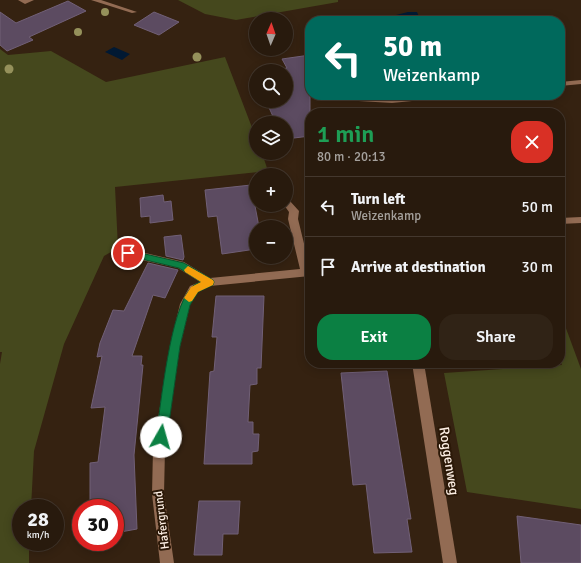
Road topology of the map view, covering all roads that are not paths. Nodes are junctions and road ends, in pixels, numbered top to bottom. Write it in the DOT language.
graph roads {
  1 [pos="21,0"];
  2 [pos="31,0"];
  3 [pos="94,0"];
  4 [pos="134,12"];
  5 [pos="581,82"];
  6 [pos="565,84"];
  7 [pos="375,100"];
  8 [pos="402,100"];
  9 [pos="293,210"];
  10 [pos="581,220"];
  11 [pos="565,221"];
  12 [pos="128,253"];
  13 [pos="305,261"];
  14 [pos="305,272"];
  15 [pos="209,282"];
  16 [pos="419,368"];
  17 [pos="167,563"];
  18 [pos="450,563"];
  1 -- 2 [label="street"];
  3 -- 4 [label="street"];
  5 -- 6 [label="street"];
  7 -- 8 [label="street"];
  9 -- 13 [label="street"];
  10 -- 11 [label="street"];
  12 -- 15 [label="street"];
  14 -- 15 [label="street"];
  15 -- 17 [label="street, Hafergrund"];
  16 -- 18 [label="street, Roggenweg"];
}
